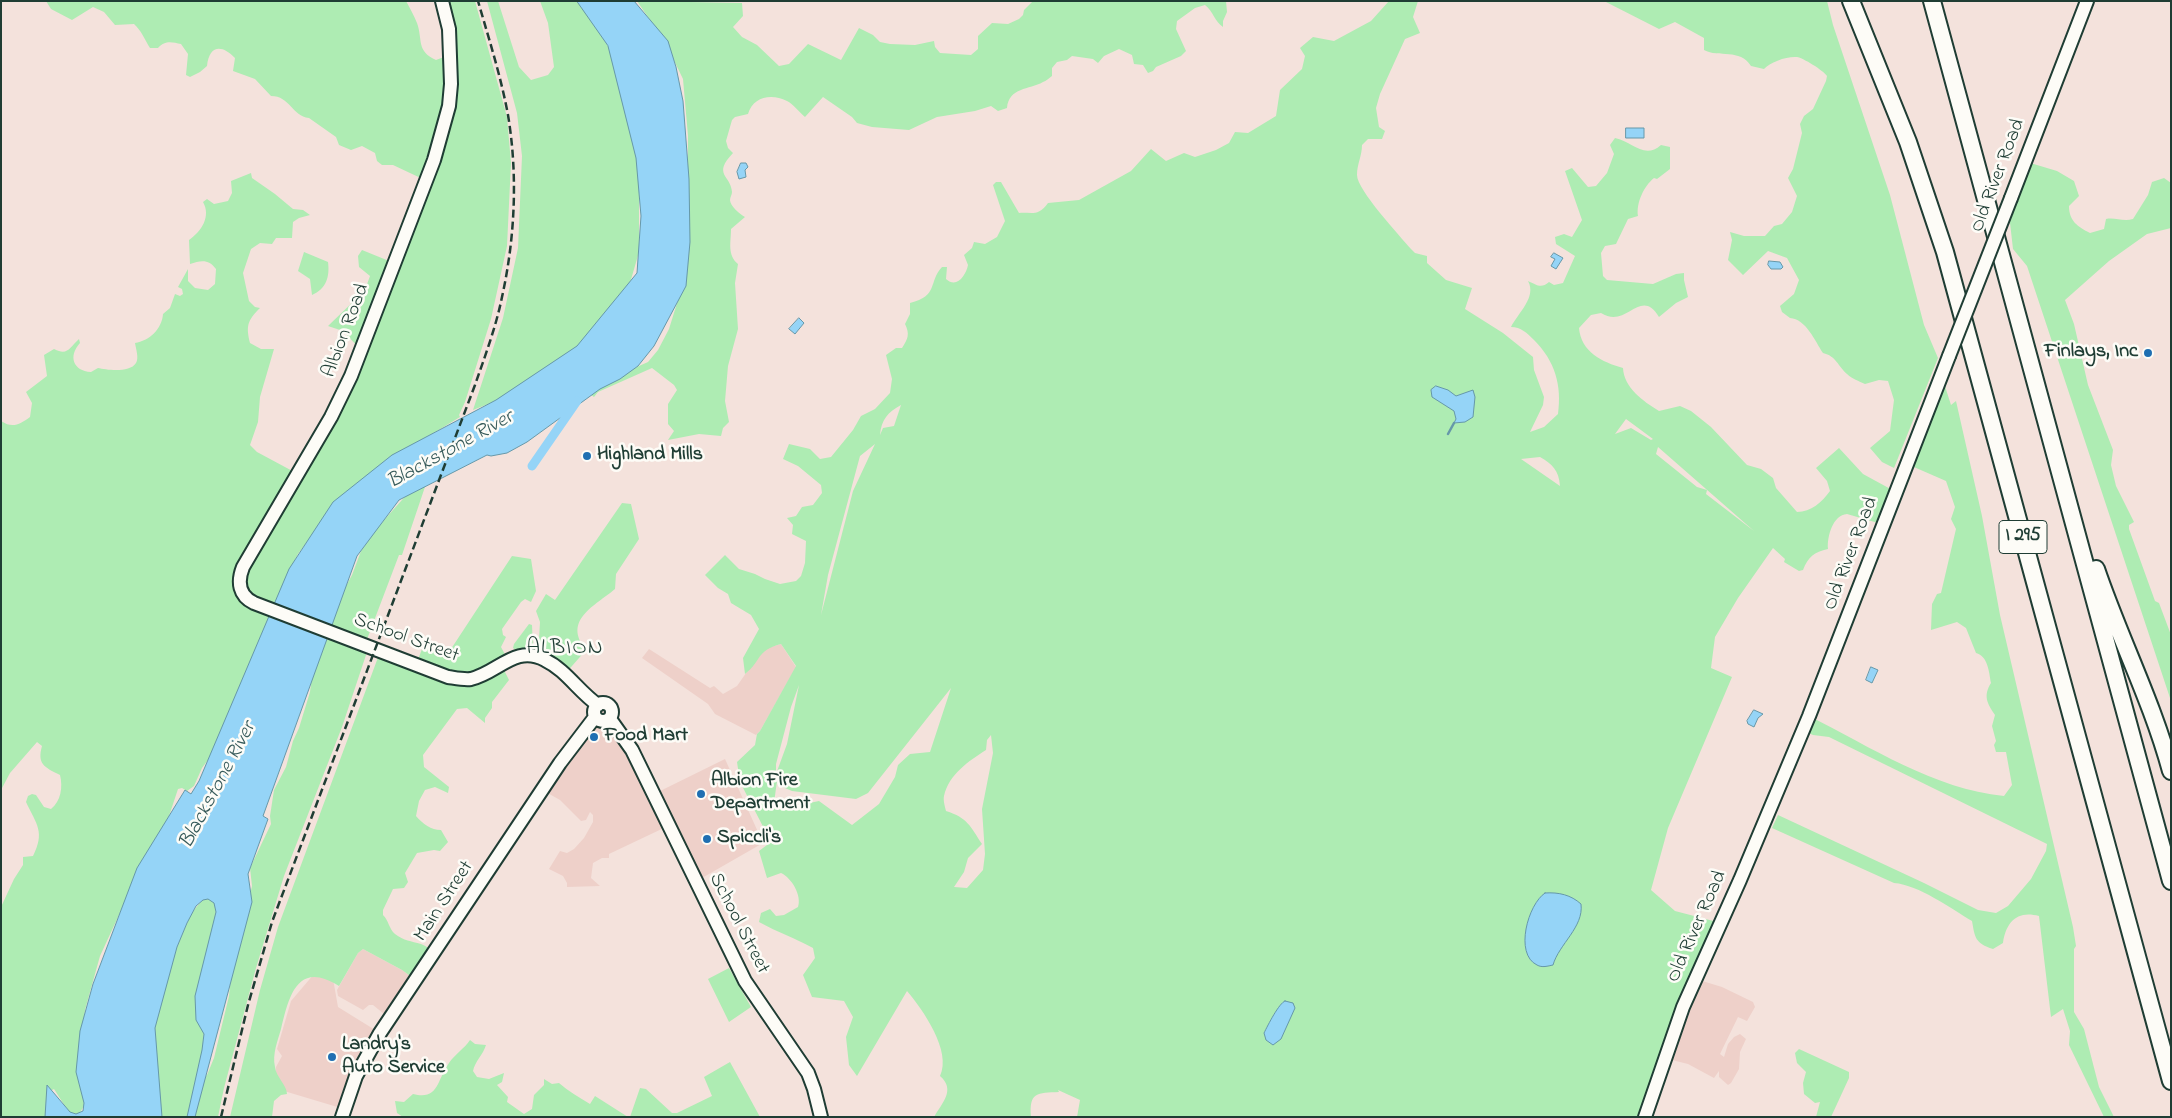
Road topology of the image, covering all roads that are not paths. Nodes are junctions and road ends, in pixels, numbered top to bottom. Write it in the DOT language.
graph roads {
  1 [pos="442,1"];
  2 [pos="1851,1"];
  3 [pos="1932,1"];
  4 [pos="2087,1"];
  5 [pos="2062,481"];
  6 [pos="300,621"];
  7 [pos="596,711"];
  8 [pos="2171,771"];
  9 [pos="2171,882"];
  10 [pos="2171,1081"];
  11 [pos="342,1117"];
  12 [pos="821,1117"];
  13 [pos="1645,1117"];
  1 -- 6 [label="street, Albion Road"];
  2 -- 10 [label="highway, I 295"];
  3 -- 5 [label="highway, I 295"];
  4 -- 13 [label="street, Old River Road, bridge"];
  5 -- 8 [label="highway"];
  5 -- 9 [label="highway, I 295"];
  6 -- 7 [label="street, School Street"];
  7 -- 11 [label="street, Main Street"];
  7 -- 12 [label="street, School Street"];
}
